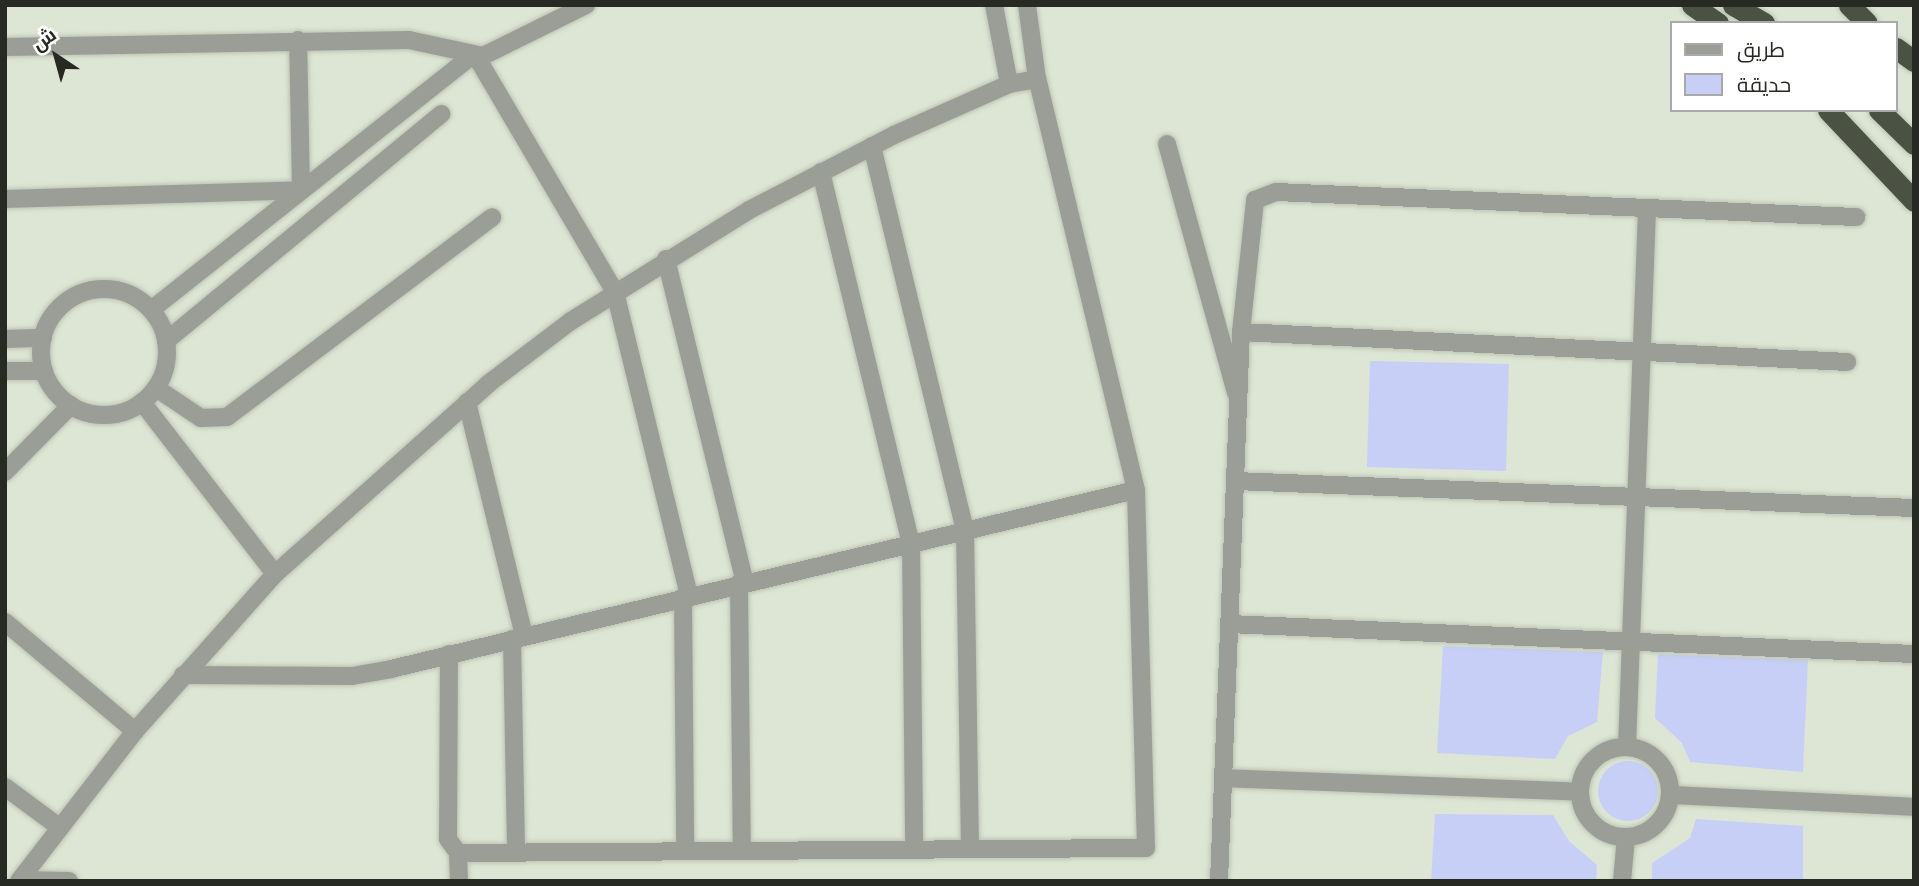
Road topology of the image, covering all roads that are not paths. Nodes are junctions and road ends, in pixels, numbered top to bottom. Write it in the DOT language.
graph roads {
  1 [pos="586,5"];
  2 [pos="994,5"];
  3 [pos="1027,5"];
  4 [pos="1692,5"];
  5 [pos="1733,5"];
  6 [pos="1849,5"];
  7 [pos="1715,21"];
  8 [pos="1761,21"];
  9 [pos="1865,21"];
  10 [pos="298,40"];
  11 [pos="5,47"];
  12 [pos="1898,49"];
  13 [pos="473,56"];
  14 [pos="1914,61"];
  15 [pos="1037,79"];
  16 [pos="1009,84"];
  17 [pos="1830,112"];
  18 [pos="1881,112"];
  19 [pos="441,114"];
  20 [pos="1167,144"];
  21 [pos="1914,144"];
  22 [pos="872,146"];
  23 [pos="821,172"];
  24 [pos="301,190"];
  25 [pos="5,199"];
  26 [pos="1914,201"];
  27 [pos="1647,209"];
  28 [pos="1856,216"];
  29 [pos="492,217"];
  30 [pos="666,259"];
  31 [pos="615,292"];
  32 [pos="151,310"];
  33 [pos="1241,331"];
  34 [pos="43,338"];
  35 [pos="5,339"];
  36 [pos="166,341"];
  37 [pos="1642,354"];
  38 [pos="1847,362"];
  39 [pos="44,371"];
  40 [pos="5,372"];
  41 [pos="156,388"];
  42 [pos="142,402"];
  43 [pos="467,402"];
  44 [pos="71,405"];
  45 [pos="1237,414"];
  46 [pos="5,472"];
  47 [pos="1235,481"];
  48 [pos="1136,490"];
  49 [pos="1636,497"];
  50 [pos="1914,508"];
  51 [pos="965,530"];
  52 [pos="911,543"];
  53 [pos="275,574"];
  54 [pos="742,583"];
  55 [pos="686,596"];
  56 [pos="5,622"];
  57 [pos="1229,624"];
  58 [pos="518,638"];
  59 [pos="1631,640"];
  60 [pos="1914,653"];
  61 [pos="449,654"];
  62 [pos="183,676"];
  63 [pos="135,731"];
  64 [pos="1627,747"];
  65 [pos="1223,778"];
  66 [pos="5,787"];
  67 [pos="1580,792"];
  68 [pos="1671,795"];
  69 [pos="1914,807"];
  70 [pos="59,827"];
  71 [pos="1626,838"];
  72 [pos="914,849"];
  73 [pos="970,849"];
  74 [pos="685,850"];
  75 [pos="742,850"];
  76 [pos="516,851"];
  77 [pos="458,853"];
  78 [pos="20,881"];
  79 [pos="68,881"];
  80 [pos="459,881"];
  81 [pos="1219,881"];
  82 [pos="1622,881"];
  1 -- 13 [label="street"];
  2 -- 16 [label="street"];
  3 -- 15 [label="street"];
  4 -- 7 [label="highway"];
  5 -- 8 [label="highway"];
  6 -- 9 [label="highway"];
  10 -- 11 [label="street"];
  10 -- 13 [label="street"];
  10 -- 24 [label="street"];
  12 -- 14 [label="highway"];
  13 -- 24 [label="street"];
  13 -- 31 [label="street"];
  15 -- 16 [label="street"];
  15 -- 48 [label="street"];
  16 -- 22 [label="street"];
  17 -- 26 [label="highway"];
  18 -- 21 [label="highway"];
  19 -- 36 [label="street"];
  20 -- 45 [label="street"];
  22 -- 23 [label="street"];
  22 -- 51 [label="street"];
  23 -- 30 [label="street"];
  23 -- 52 [label="street"];
  24 -- 25 [label="street"];
  24 -- 32 [label="street"];
  27 -- 28 [label="street"];
  27 -- 33 [label="street"];
  27 -- 37 [label="street"];
  29 -- 41 [label="street"];
  30 -- 31 [label="street"];
  30 -- 54 [label="street"];
  31 -- 43 [label="street"];
  31 -- 55 [label="street"];
  32 -- 34 [label="street"];
  32 -- 36 [label="street"];
  33 -- 37 [label="street"];
  33 -- 45 [label="street"];
  34 -- 35 [label="street"];
  34 -- 39 [label="street"];
  36 -- 41 [label="street"];
  37 -- 38 [label="street"];
  37 -- 49 [label="street"];
  39 -- 40 [label="street"];
  39 -- 44 [label="street"];
  41 -- 42 [label="street"];
  42 -- 44 [label="street"];
  42 -- 53 [label="street"];
  43 -- 53 [label="street"];
  43 -- 58 [label="street"];
  44 -- 46 [label="street"];
  45 -- 47 [label="street"];
  47 -- 49 [label="street"];
  47 -- 57 [label="street"];
  48 -- 51 [label="street"];
  48 -- 73 [label="street"];
  49 -- 50 [label="street"];
  49 -- 59 [label="street"];
  51 -- 52 [label="street"];
  51 -- 73 [label="street"];
  52 -- 54 [label="street"];
  52 -- 72 [label="street"];
  53 -- 62 [label="street"];
  54 -- 55 [label="street"];
  54 -- 75 [label="street"];
  55 -- 58 [label="street"];
  55 -- 74 [label="street"];
  56 -- 63 [label="street"];
  57 -- 59 [label="street"];
  57 -- 65 [label="street"];
  58 -- 61 [label="street"];
  58 -- 76 [label="street"];
  59 -- 60 [label="street"];
  59 -- 64 [label="street"];
  61 -- 62 [label="street"];
  61 -- 77 [label="street"];
  62 -- 63 [label="street"];
  63 -- 70 [label="street"];
  64 -- 67 [label="street"];
  64 -- 68 [label="street"];
  65 -- 67 [label="street"];
  65 -- 81 [label="street"];
  66 -- 70 [label="street"];
  67 -- 71 [label="street"];
  68 -- 69 [label="street"];
  68 -- 71 [label="street"];
  70 -- 78 [label="street"];
  71 -- 82 [label="street"];
  72 -- 73 [label="street"];
  72 -- 75 [label="street"];
  74 -- 75 [label="street"];
  74 -- 76 [label="street"];
  76 -- 77 [label="street"];
  77 -- 80 [label="street"];
  78 -- 79 [label="street"];
}
